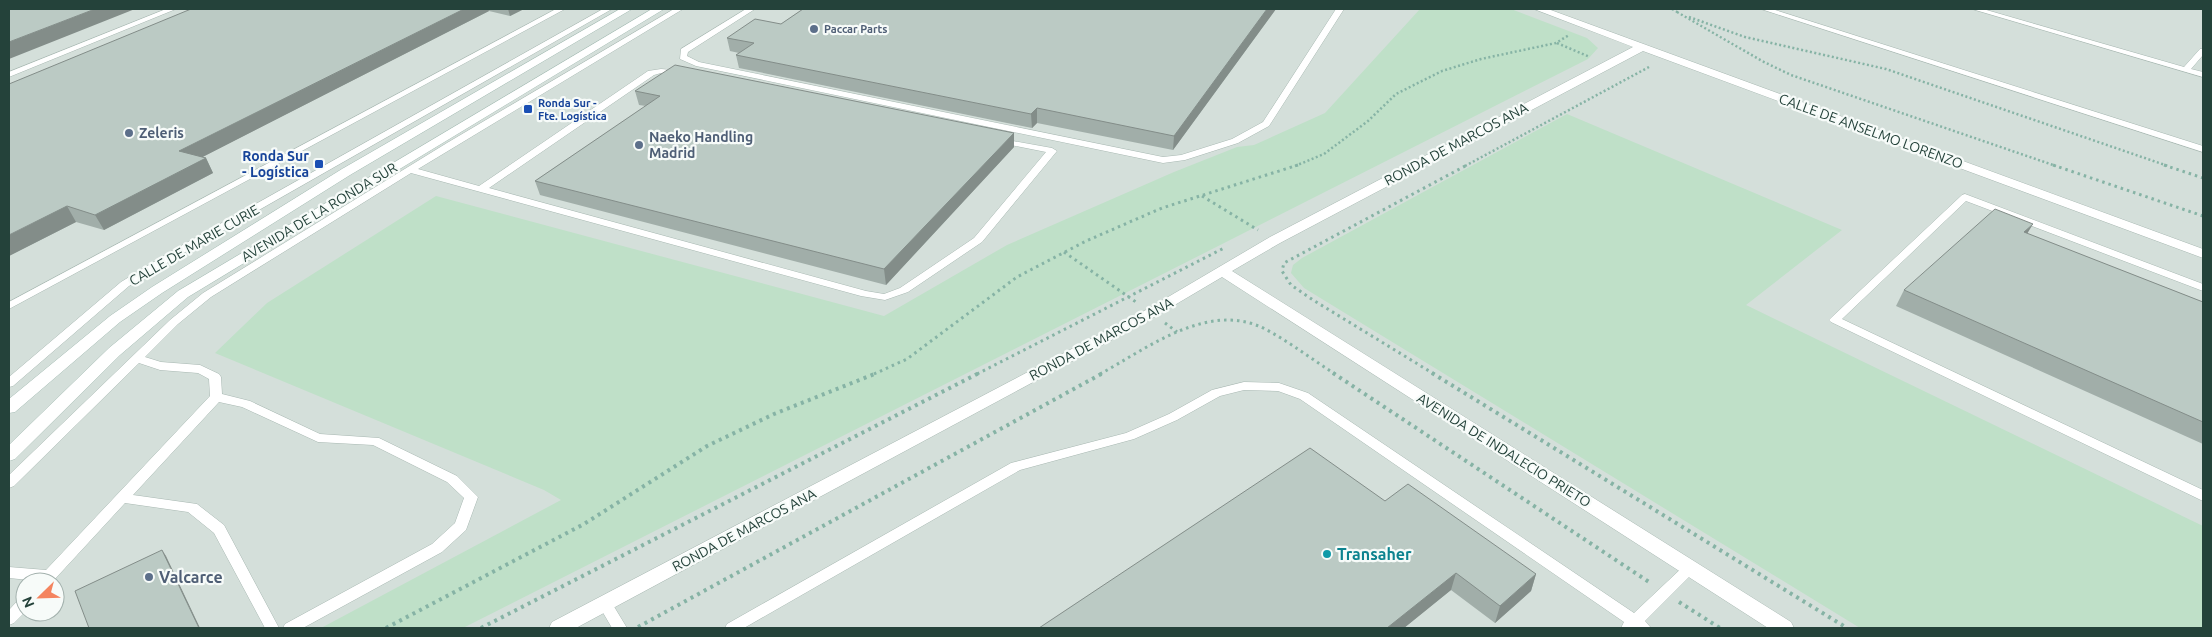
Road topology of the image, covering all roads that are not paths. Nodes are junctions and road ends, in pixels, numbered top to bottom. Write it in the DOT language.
graph roads {
  1 [pos="172,9"];
  2 [pos="561,9"];
  3 [pos="608,9"];
  4 [pos="627,9"];
  5 [pos="659,9"];
  6 [pos="679,9"];
  7 [pos="751,9"];
  8 [pos="1340,9"];
  9 [pos="1539,9"];
  10 [pos="1766,9"];
  11 [pos="1976,9"];
  12 [pos="1642,47"];
  13 [pos="2203,51"];
  14 [pos="2185,70"];
  15 [pos="9,75"];
  16 [pos="689,75"];
  17 [pos="2203,75"];
  18 [pos="396,131"];
  19 [pos="411,135"];
  20 [pos="985,137"];
  21 [pos="443,144"];
  22 [pos="2203,149"];
  23 [pos="410,170"];
  24 [pos="481,189"];
  25 [pos="2203,254"];
  26 [pos="1224,272"];
  27 [pos="2203,288"];
  28 [pos="9,306"];
  29 [pos="137,358"];
  30 [pos="9,383"];
  31 [pos="216,397"];
  32 [pos="9,408"];
  33 [pos="9,455"];
  34 [pos="9,483"];
  35 [pos="2203,496"];
  36 [pos="122,498"];
  37 [pos="1690,568"];
  38 [pos="53,572"];
  39 [pos="605,604"];
  40 [pos="1635,626"];
  41 [pos="272,628"];
  42 [pos="290,628"];
  43 [pos="559,628"];
  44 [pos="620,628"];
  45 [pos="732,628"];
  46 [pos="1784,628"];
  1 -- 15 [label="lane"];
  2 -- 28 [label="lane"];
  3 -- 18 [label="lane, CALLE DE MARIE CURIE"];
  4 -- 19 [label="street, AVENIDA DE LA RONDA SUR"];
  5 -- 21 [label="street, AVENIDA DE LA RONDA SUR"];
  6 -- 21 [label="lane"];
  7 -- 8 [label="lane"];
  9 -- 12 [label="street, CALLE DE ANSELMO LORENZO"];
  10 -- 22 [label="lane"];
  11 -- 14 [label="lane"];
  12 -- 25 [label="street, CALLE DE ANSELMO LORENZO"];
  12 -- 26 [label="street, RONDA DE MARCOS ANA"];
  13 -- 14 [label="lane"];
  14 -- 17 [label="lane"];
  16 -- 24 [label="lane"];
  18 -- 19 [label="lane"];
  18 -- 30 [label="lane, CALLE DE MARIE CURIE"];
  19 -- 32 [label="street, AVENIDA DE LA RONDA SUR"];
  20 -- 24 [label="lane"];
  21 -- 23 [label="lane"];
  21 -- 33 [label="street, AVENIDA DE LA RONDA SUR"];
  23 -- 24 [label="lane"];
  23 -- 29 [label="lane"];
  26 -- 37 [label="street, AVENIDA DE INDALECIO PRIETO"];
  26 -- 39 [label="street, RONDA DE MARCOS ANA"];
  27 -- 35 [label="lane"];
  29 -- 31 [label="lane"];
  29 -- 34 [label="lane"];
  31 -- 36 [label="lane"];
  31 -- 42 [label="lane"];
  36 -- 38 [label="lane"];
  36 -- 41 [label="lane"];
  37 -- 40 [label="lane"];
  37 -- 46 [label="street, AVENIDA DE INDALECIO PRIETO"];
  39 -- 43 [label="street, RONDA DE MARCOS ANA"];
  39 -- 44 [label="lane"];
  40 -- 45 [label="lane"];
}
